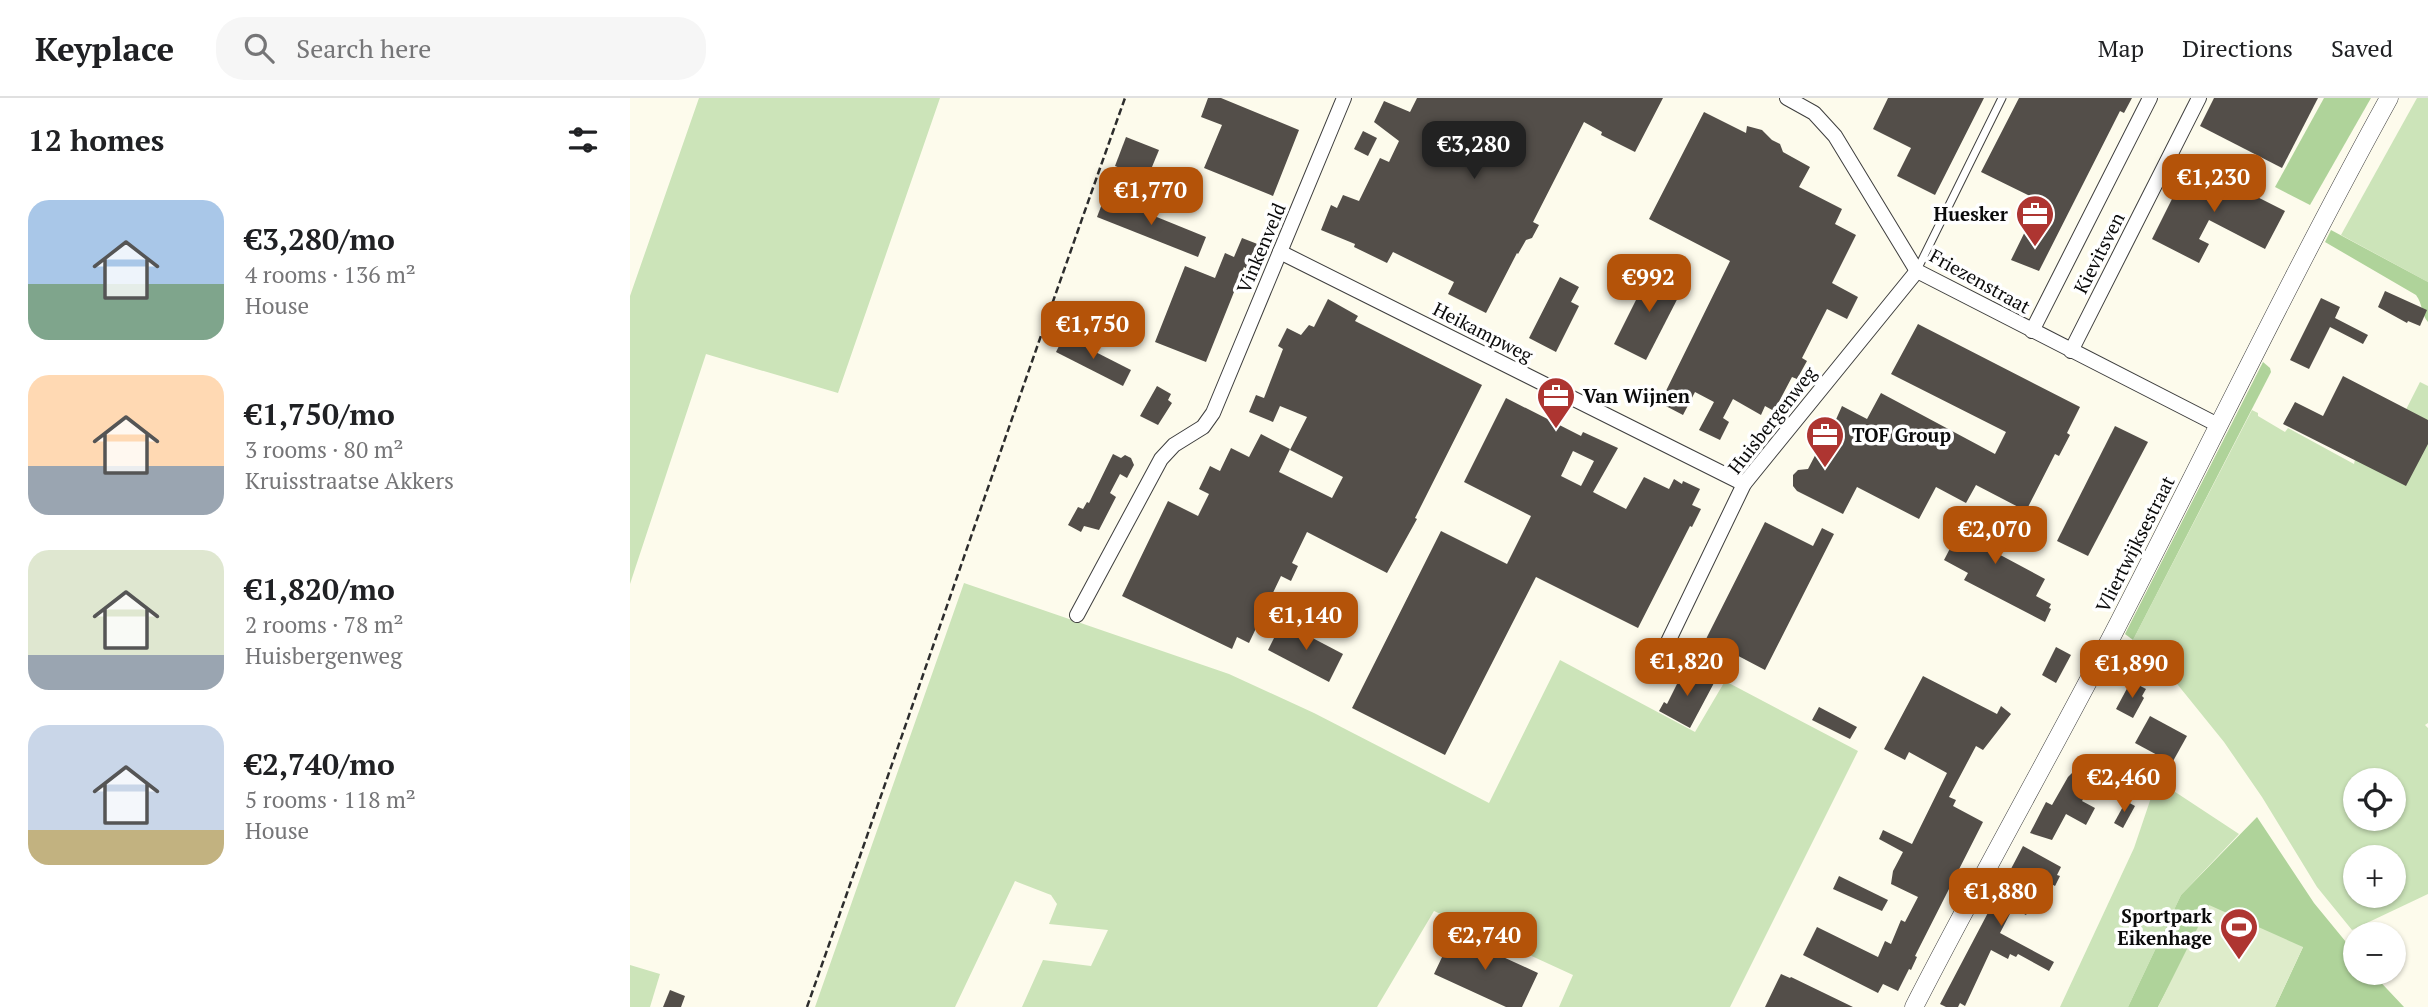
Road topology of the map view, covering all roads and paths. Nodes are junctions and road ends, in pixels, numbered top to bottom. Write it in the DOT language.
graph roads {
  1 [pos="1125,98"];
  2 [pos="1345,98"];
  3 [pos="2002,98"];
  4 [pos="2150,98"];
  5 [pos="2199,98"];
  6 [pos="2389,98"];
  7 [pos="1793,99"];
  8 [pos="1280,252"];
  9 [pos="1917,271"];
  10 [pos="2032,331"];
  11 [pos="2071,351"];
  12 [pos="2218,425"];
  13 [pos="1744,484"];
  14 [pos="1077,615"];
  15 [pos="1665,648"];
  16 [pos="807,1007"];
  17 [pos="1914,1007"];
  1 -- 16 [label="path"];
  2 -- 8 [label="street, Vinkenveld"];
  3 -- 9 [label="lane"];
  4 -- 10 [label="street, Kievitsven"];
  5 -- 11 [label="street, Kievitsven"];
  6 -- 12 [label="street, Vliertwijksestraat"];
  7 -- 9 [label="street, Friezenstraat"];
  8 -- 13 [label="street, Heikampweg"];
  8 -- 14 [label="street, Vinkenveld"];
  9 -- 10 [label="street, Friezenstraat"];
  9 -- 13 [label="street, Huisbergenweg"];
  10 -- 11 [label="street, Friezenstraat"];
  11 -- 12 [label="street, Friezenstraat"];
  12 -- 17 [label="street, Vliertwijksestraat"];
  13 -- 15 [label="street, Huisbergenweg"];
}
